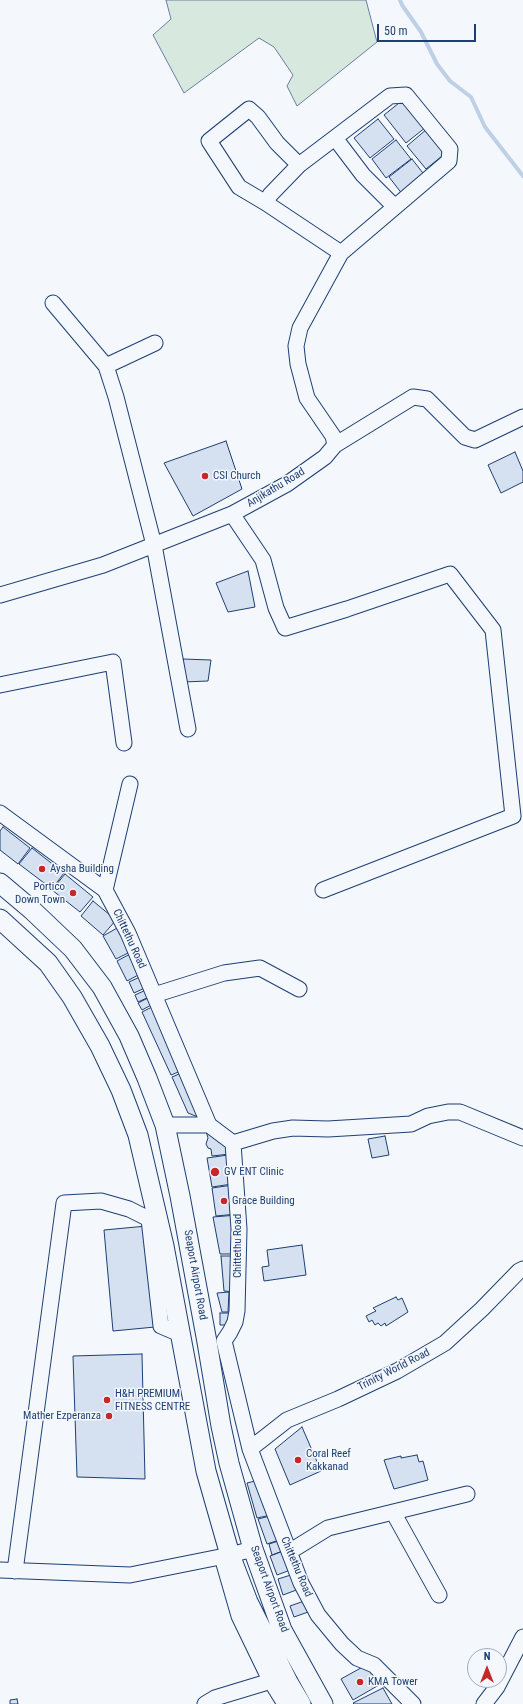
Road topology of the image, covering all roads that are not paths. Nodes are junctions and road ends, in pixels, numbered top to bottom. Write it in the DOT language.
graph roads {
  1 [pos="335,138"];
  2 [pos="300,165"];
  3 [pos="266,203"];
  4 [pos="395,207"];
  5 [pos="341,253"];
  6 [pos="53,303"];
  7 [pos="155,343"];
  8 [pos="106,366"];
  9 [pos="523,417"];
  10 [pos="335,445"];
  11 [pos="232,514"];
  12 [pos="154,545"];
  13 [pos="0,595"];
  14 [pos="0,685"];
  15 [pos="188,729"];
  16 [pos="124,743"];
  17 [pos="130,784"];
  18 [pos="0,813"];
  19 [pos="0,883"];
  20 [pos="105,890"];
  21 [pos="323,890"];
  22 [pos="0,919"];
  23 [pos="300,989"];
  24 [pos="154,995"];
  25 [pos="165,1125"];
  26 [pos="209,1125"];
  27 [pos="523,1138"];
  28 [pos="233,1143"];
  29 [pos="523,1269"];
  30 [pos="181,1340"];
  31 [pos="215,1341"];
  32 [pos="250,1449"];
  33 [pos="467,1494"];
  34 [pos="393,1512"];
  35 [pos="253,1549"];
  36 [pos="289,1552"];
  37 [pos="226,1556"];
  38 [pos="0,1570"];
  39 [pos="15,1571"];
  40 [pos="439,1595"];
  41 [pos="523,1637"];
  42 [pos="271,1682"];
  43 [pos="204,1704"];
  44 [pos="284,1704"];
  45 [pos="301,1704"];
  46 [pos="323,1704"];
  47 [pos="413,1704"];
  48 [pos="484,1704"];
  1 -- 2 [label="street"];
  1 -- 4 [label="street"];
  1 -- 4 [label="street"];
  2 -- 3 [label="street"];
  2 -- 3 [label="street"];
  3 -- 5 [label="street"];
  4 -- 5 [label="street"];
  5 -- 10 [label="street"];
  6 -- 8 [label="street"];
  7 -- 8 [label="street"];
  8 -- 12 [label="street"];
  9 -- 10 [label="street, Anjikathu Road"];
  10 -- 11 [label="street, Anjikathu Road"];
  11 -- 12 [label="street, Anjikathu Road"];
  11 -- 21 [label="street"];
  12 -- 13 [label="street, Anjikathu Road"];
  12 -- 15 [label="street"];
  14 -- 16 [label="street"];
  17 -- 20 [label="street"];
  18 -- 20 [label="street, Chittethu Road"];
  19 -- 25 [label="main road, Seaport Airport Road"];
  20 -- 24 [label="street, Chittethu Road"];
  22 -- 30 [label="main road"];
  23 -- 24 [label="street"];
  24 -- 26 [label="street, Chittethu Road"];
  25 -- 26 [label="street"];
  25 -- 31 [label="main road, Seaport Airport Road"];
  26 -- 28 [label="street"];
  27 -- 28 [label="street"];
  28 -- 31 [label="street, Chittethu Road"];
  29 -- 32 [label="street, Trinity World Road"];
  30 -- 31 [label="main road"];
  30 -- 37 [label="main road"];
  30 -- 39 [label="street"];
  31 -- 32 [label="street, Chittethu Road"];
  31 -- 35 [label="main road, Seaport Airport Road"];
  32 -- 36 [label="street, Chittethu Road"];
  33 -- 34 [label="street"];
  34 -- 36 [label="street"];
  34 -- 40 [label="street"];
  35 -- 37 [label="street"];
  35 -- 46 [label="main road, Seaport Airport Road"];
  36 -- 47 [label="street, Chittethu Road"];
  37 -- 39 [label="street"];
  37 -- 42 [label="street"];
  37 -- 45 [label="main road"];
  38 -- 39 [label="street"];
  41 -- 48 [label="street"];
  42 -- 43 [label="street"];
  42 -- 44 [label="street"];
}
